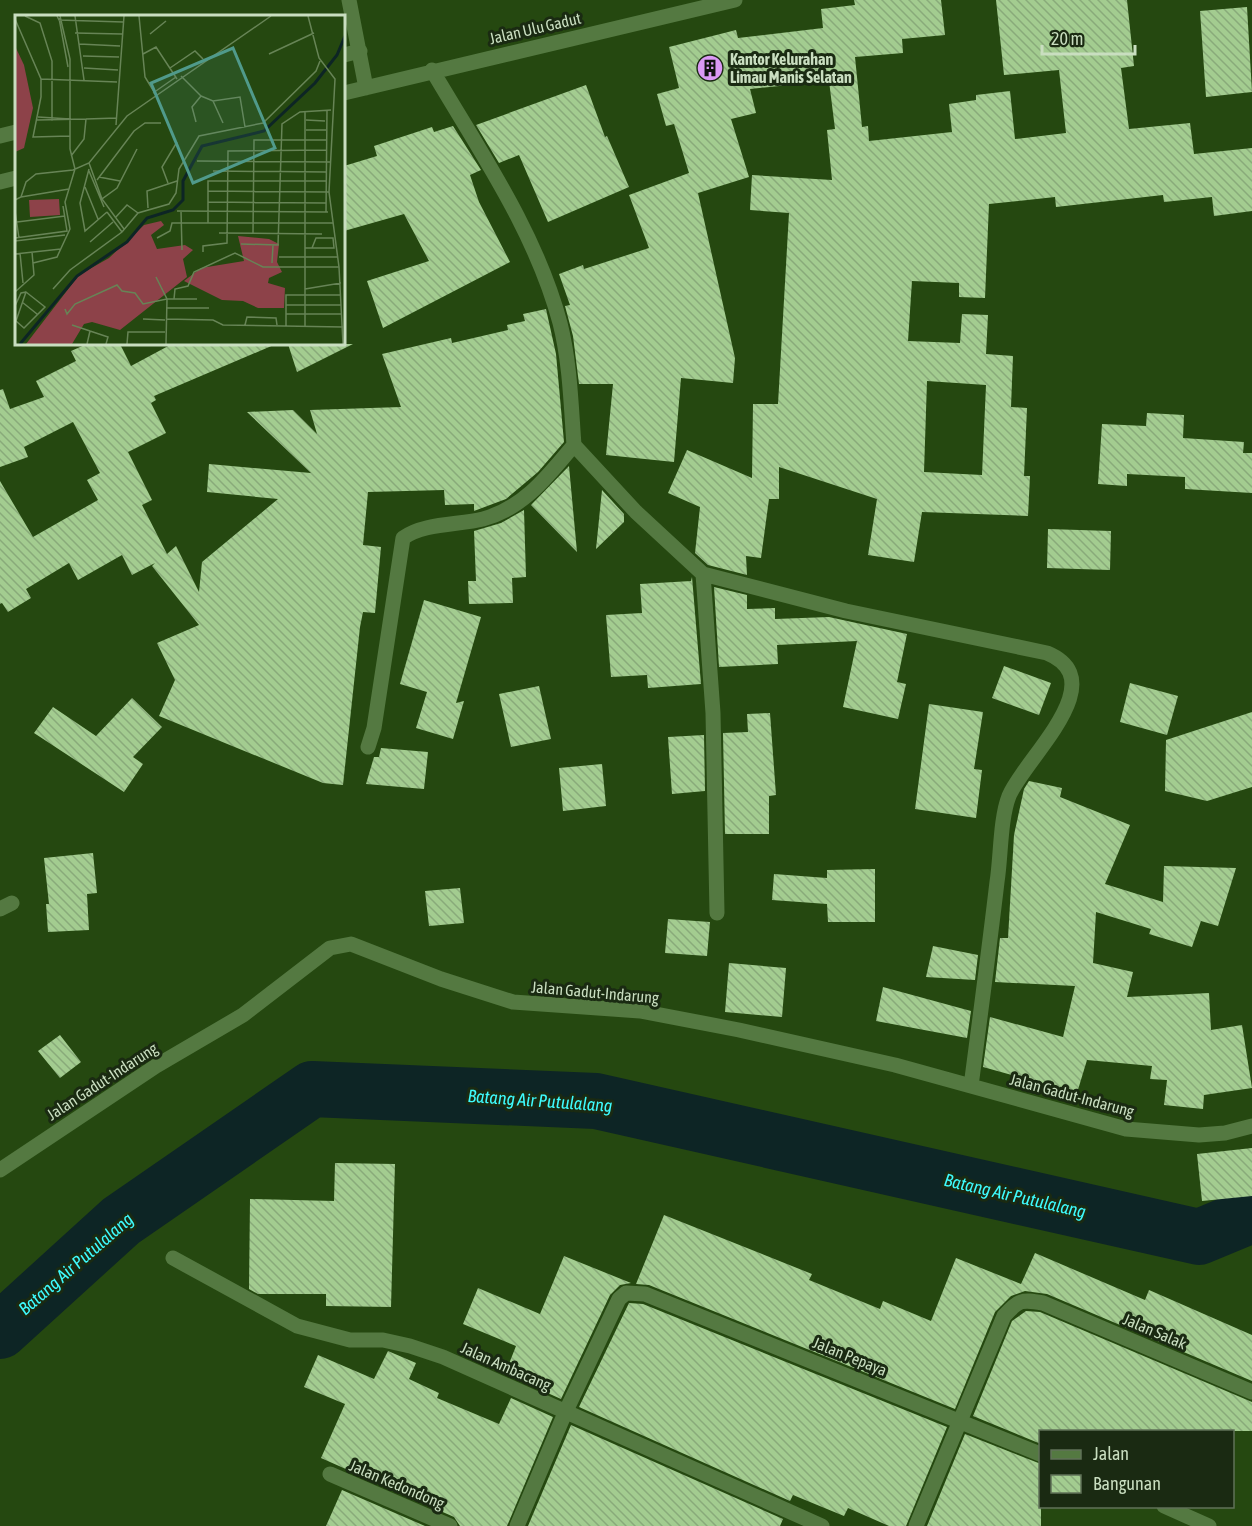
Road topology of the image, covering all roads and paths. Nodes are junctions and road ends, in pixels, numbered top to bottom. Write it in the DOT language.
graph roads {
  1 [pos="349,0"];
  2 [pos="735,0"];
  3 [pos="360,51"];
  4 [pos="345,55"];
  5 [pos="432,70"];
  6 [pos="366,88"];
  7 [pos="345,93"];
  8 [pos="15,132"];
  9 [pos="0,136"];
  10 [pos="15,178"];
  11 [pos="0,182"];
  12 [pos="574,445"];
  13 [pos="703,574"];
  14 [pos="368,747"];
  15 [pos="717,913"];
  16 [pos="971,1086"];
  17 [pos="1252,1126"];
  18 [pos="0,1170"];
  19 [pos="173,1258"];
  20 [pos="1252,1392"];
  21 [pos="565,1413"];
  22 [pos="962,1420"];
  23 [pos="1039,1453"];
  24 [pos="330,1474"];
  25 [pos="1168,1508"];
  26 [pos="450,1526"];
  27 [pos="517,1526"];
  28 [pos="822,1526"];
  29 [pos="916,1526"];
  30 [pos="1209,1526"];
  1 -- 3 [label="street"];
  2 -- 5 [label="street, Jalan Ulu Gadut"];
  3 -- 4 [label="street"];
  3 -- 6 [label="street"];
  5 -- 6 [label="street, Jalan Ulu Gadut"];
  5 -- 12 [label="street"];
  6 -- 7 [label="street, Jalan Ulu Gadut"];
  8 -- 9 [label="street"];
  10 -- 11 [label="street"];
  12 -- 13 [label="street"];
  12 -- 14 [label="street"];
  13 -- 15 [label="street"];
  13 -- 16 [label="street"];
  16 -- 17 [label="street, Jalan Gadut-Indarung"];
  16 -- 18 [label="street, Jalan Gadut-Indarung"];
  19 -- 21 [label="street, Jalan Ambacang"];
  20 -- 22 [label="street, Jalan Salak"];
  21 -- 22 [label="street, Jalan Pepaya"];
  21 -- 27 [label="street"];
  21 -- 28 [label="street, Jalan Ambacang"];
  22 -- 23 [label="street, Jalan Pepaya"];
  22 -- 29 [label="street"];
  24 -- 26 [label="street, Jalan Kedondong"];
  25 -- 30 [label="street"];
}
